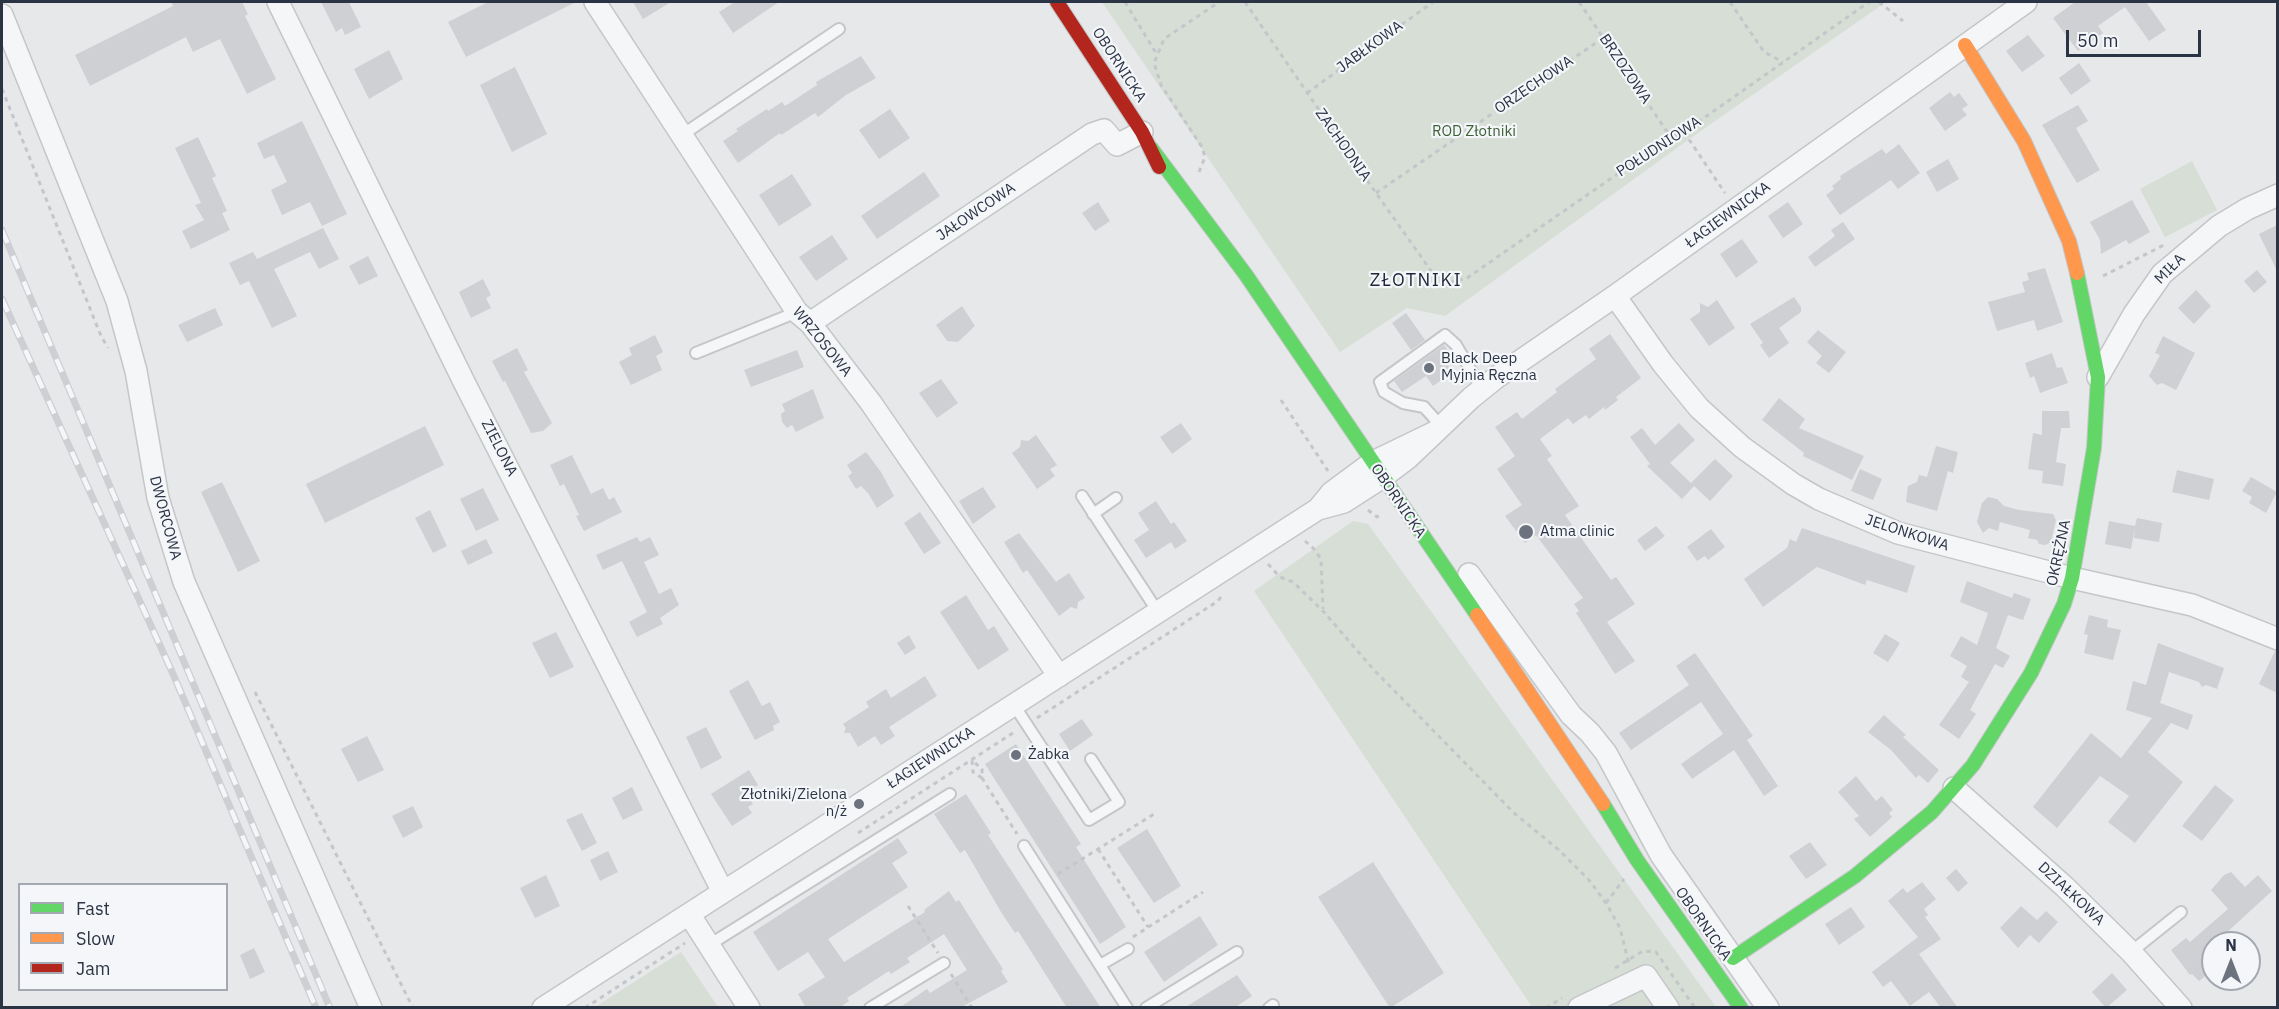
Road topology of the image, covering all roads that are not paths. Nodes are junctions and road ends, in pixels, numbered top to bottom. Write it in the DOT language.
graph roads {
  1 [pos="278,2"];
  2 [pos="595,2"];
  3 [pos="1057,2"];
  4 [pos="2026,2"];
  5 [pos="2,15"];
  6 [pos="839,28"];
  7 [pos="1965,45"];
  8 [pos="682,135"];
  9 [pos="1146,140"];
  10 [pos="2277,195"];
  11 [pos="1202,241"];
  12 [pos="1615,297"];
  13 [pos="804,318"];
  14 [pos="696,353"];
  15 [pos="2098,377"];
  16 [pos="1482,389"];
  17 [pos="1437,430"];
  18 [pos="1368,476"];
  19 [pos="1082,496"];
  20 [pos="1116,498"];
  21 [pos="1093,514"];
  22 [pos="1469,574"];
  23 [pos="2072,578"];
  24 [pos="1158,612"];
  25 [pos="2277,639"];
  26 [pos="1059,676"];
  27 [pos="1014,705"];
  28 [pos="1541,738"];
  29 [pos="1091,759"];
  30 [pos="1954,788"];
  31 [pos="950,794"];
  32 [pos="1024,846"];
  33 [pos="1637,860"];
  34 [pos="723,892"];
  35 [pos="2181,912"];
  36 [pos="689,914"];
  37 [pos="701,942"];
  38 [pos="1128,948"];
  39 [pos="1238,952"];
  40 [pos="2131,952"];
  41 [pos="1733,958"];
  42 [pos="944,963"];
  43 [pos="1100,965"];
  44 [pos="371,1008"];
  45 [pos="543,1008"];
  46 [pos="749,1008"];
  47 [pos="870,1008"];
  48 [pos="1127,1008"];
  49 [pos="1146,1008"];
  50 [pos="1579,1008"];
  51 [pos="1668,1008"];
  52 [pos="1741,1008"];
  53 [pos="1768,1008"];
  54 [pos="2181,1008"];
  1 -- 34 [label="street, ZIELONA"];
  2 -- 8 [label="street, WRZOSOWA"];
  3 -- 9 [label="main road, OBORNICKA"];
  4 -- 7 [label="street, ŁAGIEWNICKA"];
  5 -- 44 [label="street, DWORCOWA"];
  6 -- 8 [label="lane"];
  7 -- 12 [label="street, ŁAGIEWNICKA"];
  7 -- 15 [label="main road, OKRĘŻNA"];
  8 -- 13 [label="street, WRZOSOWA"];
  9 -- 11 [label="main road, OBORNICKA"];
  9 -- 13 [label="street, JAŁOWCOWA"];
  9 -- 18 [label="main road, OBORNICKA"];
  10 -- 15 [label="street, MIŁA"];
  12 -- 16 [label="street, ŁAGIEWNICKA"];
  12 -- 23 [label="street, JELONKOWA"];
  13 -- 14 [label="lane"];
  13 -- 26 [label="street, WRZOSOWA"];
  15 -- 23 [label="main road, OKRĘŻNA"];
  16 -- 17 [label="street, ŁAGIEWNICKA"];
  16 -- 17 [label="lane"];
  17 -- 18 [label="street, ŁAGIEWNICKA"];
  18 -- 24 [label="street, ŁAGIEWNICKA"];
  18 -- 33 [label="main road, OBORNICKA"];
  19 -- 21 [label="lane"];
  20 -- 21 [label="lane"];
  21 -- 24 [label="lane"];
  22 -- 41 [label="street"];
  23 -- 25 [label="street, JELONKOWA"];
  23 -- 30 [label="main road, OKRĘŻNA"];
  24 -- 26 [label="street, ŁAGIEWNICKA"];
  26 -- 27 [label="street, ŁAGIEWNICKA"];
  27 -- 29 [label="lane"];
  27 -- 34 [label="street, ŁAGIEWNICKA"];
  28 -- 33 [label="main road, OBORNICKA"];
  30 -- 40 [label="street, DZIAŁKOWA"];
  30 -- 41 [label="main road, OKRĘŻNA"];
  31 -- 37 [label="lane"];
  32 -- 43 [label="lane"];
  33 -- 52 [label="main road, OBORNICKA"];
  34 -- 36 [label="street, ŁAGIEWNICKA"];
  35 -- 40 [label="lane"];
  36 -- 37 [label="street"];
  36 -- 45 [label="street, ŁAGIEWNICKA"];
  37 -- 46 [label="street"];
  38 -- 43 [label="lane"];
  39 -- 49 [label="lane"];
  40 -- 54 [label="street, DZIAŁKOWA"];
  41 -- 53 [label="street"];
  42 -- 47 [label="lane"];
  43 -- 48 [label="lane"];
  50 -- 51 [label="street"];
}
